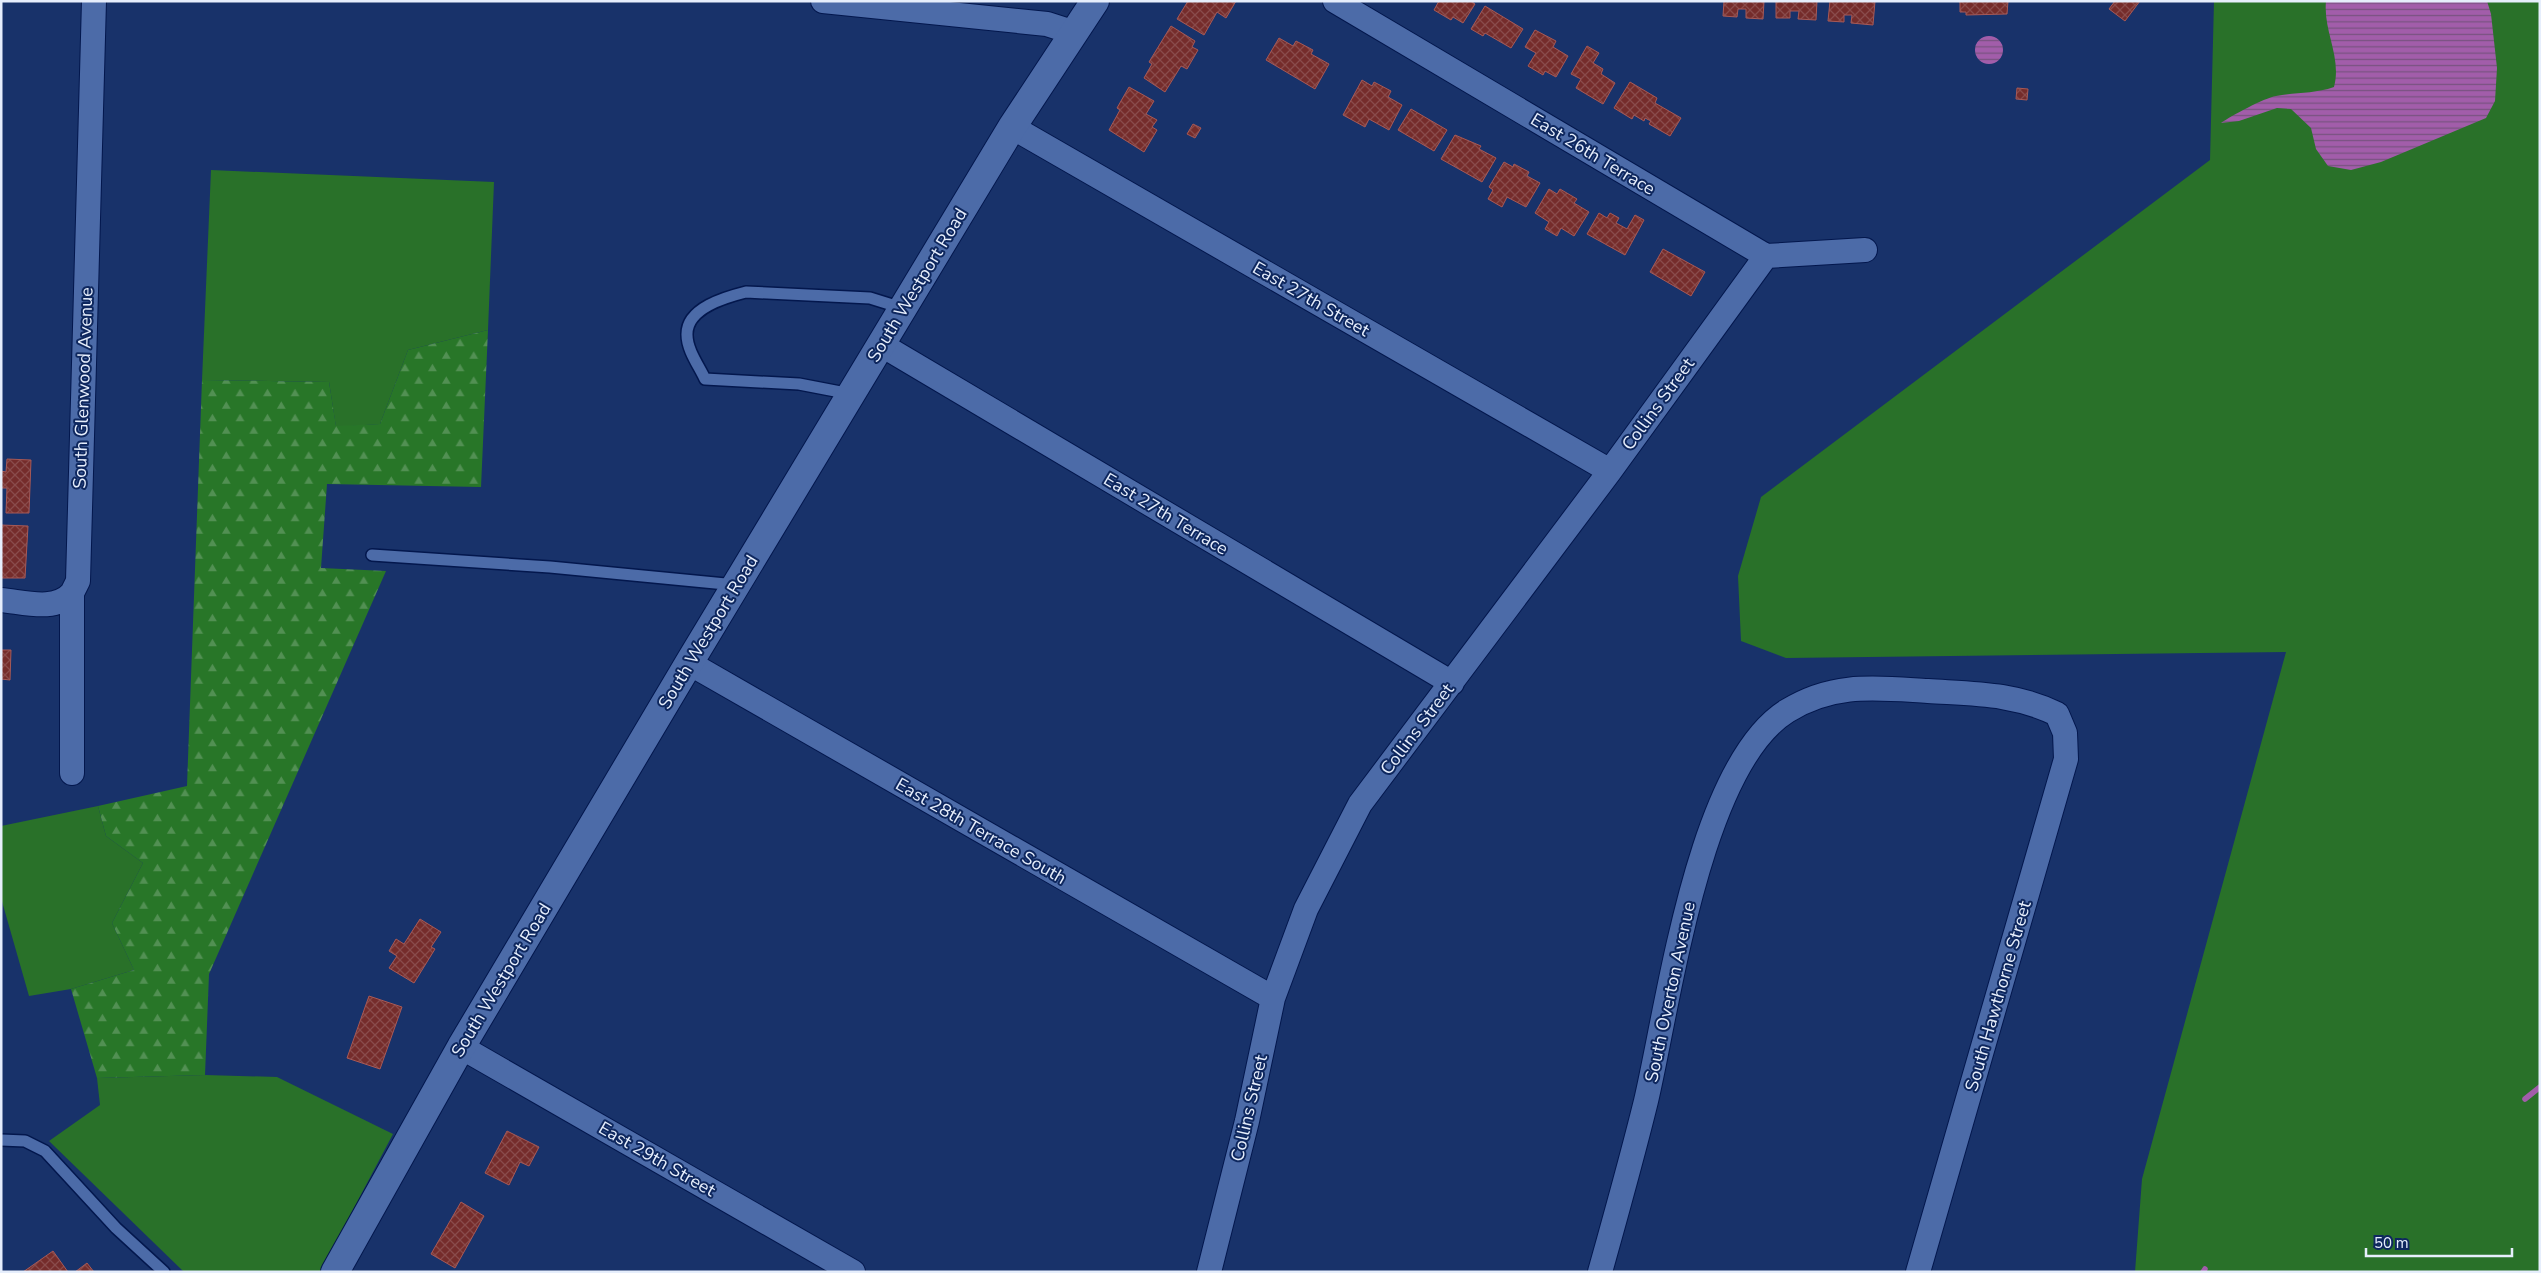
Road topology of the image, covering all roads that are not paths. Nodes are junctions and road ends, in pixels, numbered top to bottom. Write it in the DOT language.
graph roads {
  1 [pos="94,1"];
  2 [pos="823,1"];
  3 [pos="1096,1"];
  4 [pos="1335,1"];
  5 [pos="1075,32"];
  6 [pos="1012,127"];
  7 [pos="1865,250"];
  8 [pos="1766,256"];
  9 [pos="902,308"];
  10 [pos="880,344"];
  11 [pos="851,394"];
  12 [pos="1610,471"];
  13 [pos="372,555"];
  14 [pos="736,585"];
  15 [pos="72,593"];
  16 [pos="1,600"];
  17 [pos="689,663"];
  18 [pos="1452,683"];
  19 [pos="2060,719"];
  20 [pos="72,773"];
  21 [pos="1273,998"];
  22 [pos="461,1047"];
  23 [pos="1,1140"];
  24 [pos="164,1272"];
  25 [pos="335,1272"];
  26 [pos="853,1272"];
  27 [pos="1209,1272"];
  28 [pos="1600,1272"];
  29 [pos="1918,1272"];
  1 -- 15 [label="street, South Glenwood Avenue"];
  2 -- 5 [label="street"];
  3 -- 5 [label="street, South Westport Road"];
  4 -- 8 [label="street, East 26th Terrace"];
  5 -- 6 [label="street, South Westport Road"];
  6 -- 9 [label="street, South Westport Road"];
  6 -- 12 [label="street, East 27th Street"];
  7 -- 8 [label="street"];
  8 -- 12 [label="street, Collins Street"];
  9 -- 10 [label="street, South Westport Road"];
  9 -- 11 [label="lane"];
  10 -- 11 [label="street, South Westport Road"];
  10 -- 18 [label="street, East 27th Terrace"];
  11 -- 14 [label="street, South Westport Road"];
  12 -- 18 [label="street, Collins Street"];
  13 -- 14 [label="lane"];
  14 -- 17 [label="street, South Westport Road"];
  15 -- 16 [label="street"];
  15 -- 20 [label="street, South Glenwood Avenue"];
  17 -- 21 [label="street, East 28th Terrace South"];
  17 -- 22 [label="street, South Westport Road"];
  18 -- 21 [label="street, Collins Street"];
  19 -- 28 [label="street, South Overton Avenue"];
  19 -- 29 [label="street, South Hawthorne Street"];
  21 -- 27 [label="street, Collins Street"];
  22 -- 25 [label="street, South Westport Road"];
  22 -- 26 [label="street, East 29th Street"];
  23 -- 24 [label="lane"];
}
